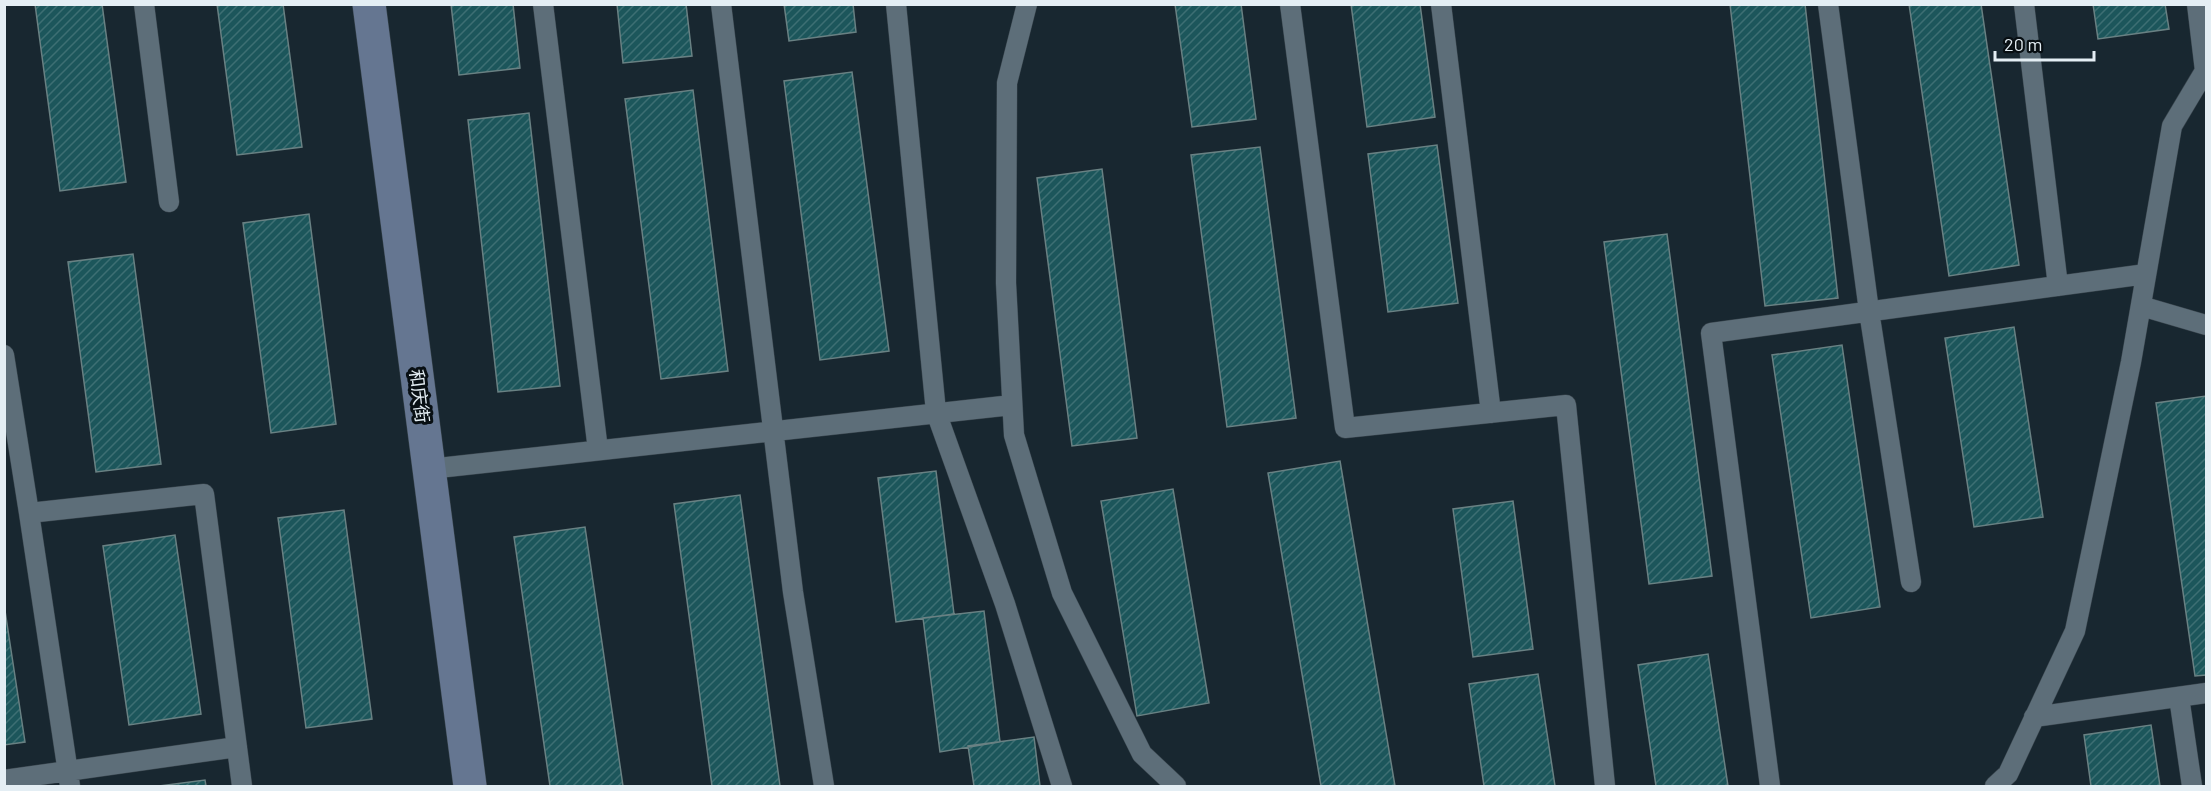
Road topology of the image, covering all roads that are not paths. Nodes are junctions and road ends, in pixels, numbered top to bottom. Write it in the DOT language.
graph roads {
  1 [pos="144,4"];
  2 [pos="369,4"];
  3 [pos="543,4"];
  4 [pos="721,4"];
  5 [pos="896,4"];
  6 [pos="1027,4"];
  7 [pos="1290,4"];
  8 [pos="1441,4"];
  9 [pos="1828,4"];
  10 [pos="2024,4"];
  11 [pos="2197,4"];
  12 [pos="2206,70"];
  13 [pos="169,202"];
  14 [pos="2146,274"];
  15 [pos="2058,286"];
  16 [pos="2140,306"];
  17 [pos="1869,311"];
  18 [pos="2206,325"];
  19 [pos="4,355"];
  20 [pos="1012,405"];
  21 [pos="936,412"];
  22 [pos="1491,413"];
  23 [pos="773,430"];
  24 [pos="598,450"];
  25 [pos="429,469"];
  26 [pos="29,513"];
  27 [pos="1911,582"];
  28 [pos="2206,693"];
  29 [pos="2179,697"];
  30 [pos="2034,717"];
  31 [pos="237,747"];
  32 [pos="69,779"];
  33 [pos="4,780"];
  34 [pos="242,786"];
  35 [pos="470,786"];
  36 [pos="824,786"];
  37 [pos="1062,786"];
  38 [pos="1176,786"];
  39 [pos="1605,786"];
  40 [pos="1770,786"];
  41 [pos="1995,786"];
  42 [pos="2192,786"];
  1 -- 13 [label="lane"];
  2 -- 25 [label="street, 和庆街"];
  3 -- 24 [label="lane"];
  4 -- 23 [label="lane"];
  5 -- 21 [label="lane"];
  6 -- 20 [label="lane"];
  7 -- 22 [label="lane"];
  8 -- 22 [label="lane"];
  9 -- 17 [label="lane"];
  10 -- 15 [label="lane"];
  11 -- 12 [label="lane"];
  12 -- 14 [label="lane"];
  14 -- 15 [label="lane"];
  14 -- 16 [label="lane"];
  15 -- 17 [label="lane"];
  16 -- 18 [label="lane"];
  16 -- 30 [label="lane"];
  17 -- 27 [label="lane"];
  17 -- 40 [label="lane"];
  19 -- 26 [label="lane"];
  20 -- 21 [label="lane"];
  20 -- 38 [label="lane"];
  21 -- 23 [label="lane"];
  21 -- 37 [label="lane"];
  22 -- 39 [label="lane"];
  23 -- 24 [label="lane"];
  23 -- 36 [label="lane"];
  24 -- 25 [label="lane"];
  25 -- 35 [label="street, 和庆街"];
  26 -- 31 [label="lane"];
  26 -- 32 [label="lane"];
  28 -- 29 [label="lane"];
  29 -- 30 [label="lane"];
  29 -- 42 [label="lane"];
  30 -- 41 [label="lane"];
  31 -- 32 [label="lane"];
  31 -- 34 [label="lane"];
  32 -- 33 [label="lane"];
}
